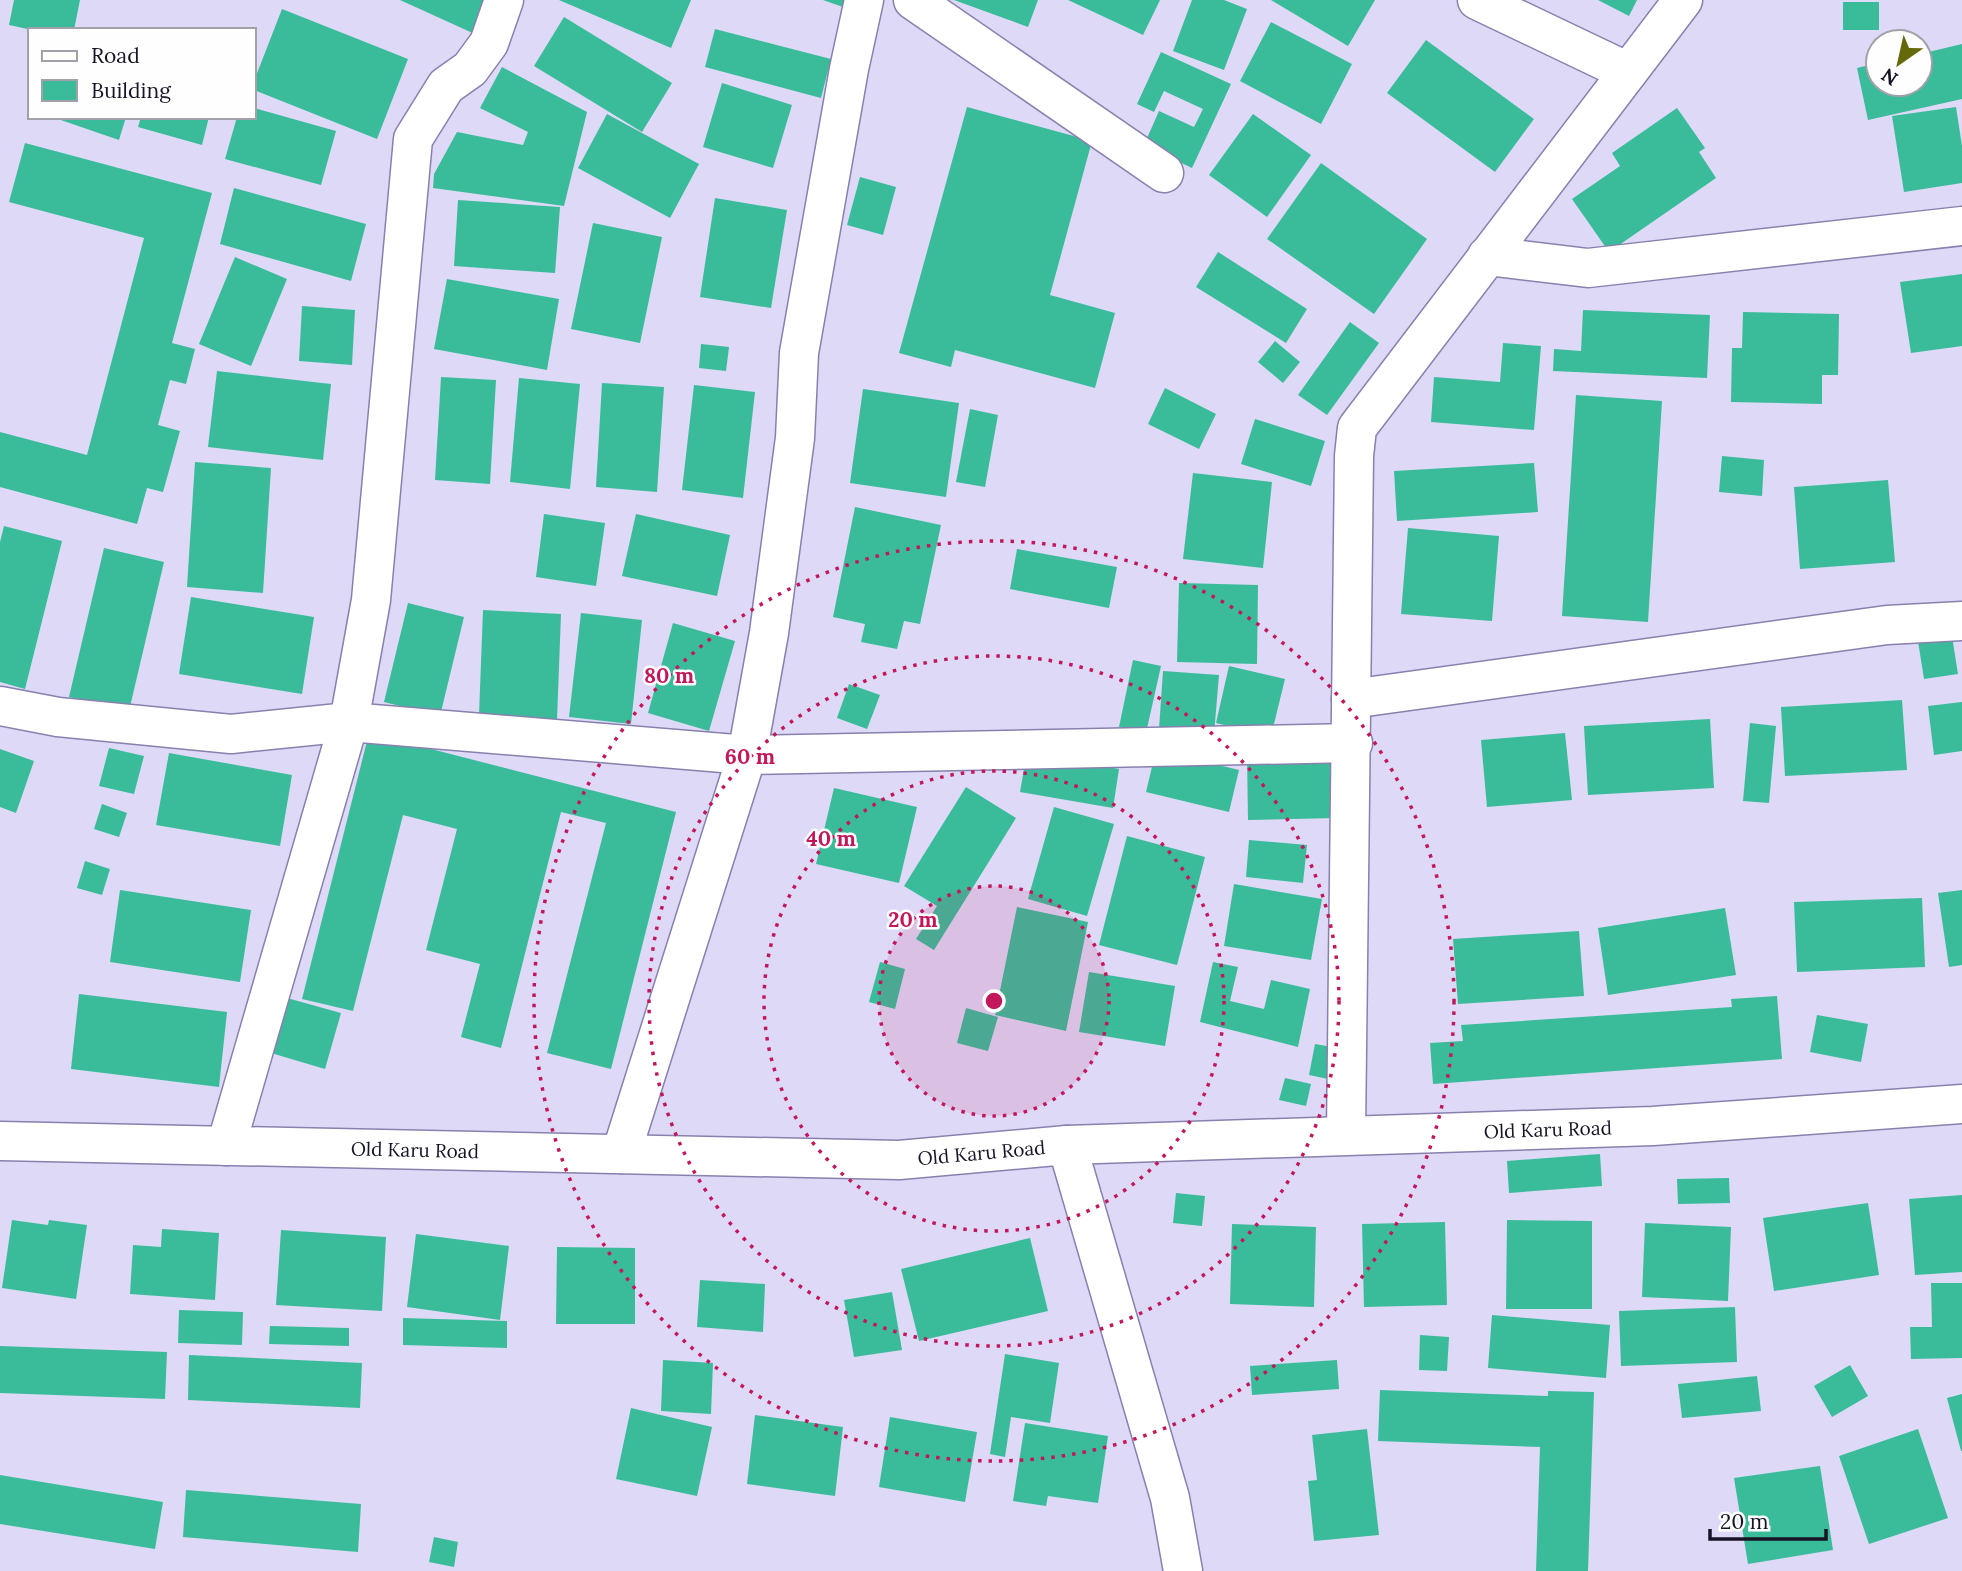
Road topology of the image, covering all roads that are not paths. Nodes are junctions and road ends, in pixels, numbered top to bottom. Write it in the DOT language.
graph roads {
  1 [pos="504,0"];
  2 [pos="864,0"];
  3 [pos="913,0"];
  4 [pos="1477,0"];
  5 [pos="1683,0"];
  6 [pos="1628,72"];
  7 [pos="1164,173"];
  8 [pos="1962,226"];
  9 [pos="1487,256"];
  10 [pos="1962,621"];
  11 [pos="1351,699"];
  12 [pos="0,706"];
  13 [pos="349,722"];
  14 [pos="1353,743"];
  15 [pos="747,755"];
  16 [pos="1962,1104"];
  17 [pos="1346,1134"];
  18 [pos="0,1141"];
  19 [pos="1067,1144"];
  20 [pos="226,1146"];
  21 [pos="621,1154"];
  22 [pos="1182,1571"];
  1 -- 13 [label="street"];
  2 -- 15 [label="street"];
  3 -- 7 [label="street"];
  4 -- 6 [label="street"];
  5 -- 6 [label="street"];
  6 -- 9 [label="street"];
  8 -- 9 [label="street"];
  9 -- 11 [label="street"];
  10 -- 11 [label="street"];
  11 -- 14 [label="street"];
  12 -- 13 [label="street"];
  13 -- 15 [label="street"];
  13 -- 20 [label="street"];
  14 -- 15 [label="street"];
  14 -- 17 [label="street"];
  15 -- 21 [label="street"];
  16 -- 17 [label="street, Old Karu Road"];
  17 -- 19 [label="street, Old Karu Road"];
  18 -- 20 [label="street, Old Karu Road"];
  19 -- 21 [label="street, Old Karu Road"];
  19 -- 22 [label="street"];
  20 -- 21 [label="street, Old Karu Road"];
}
